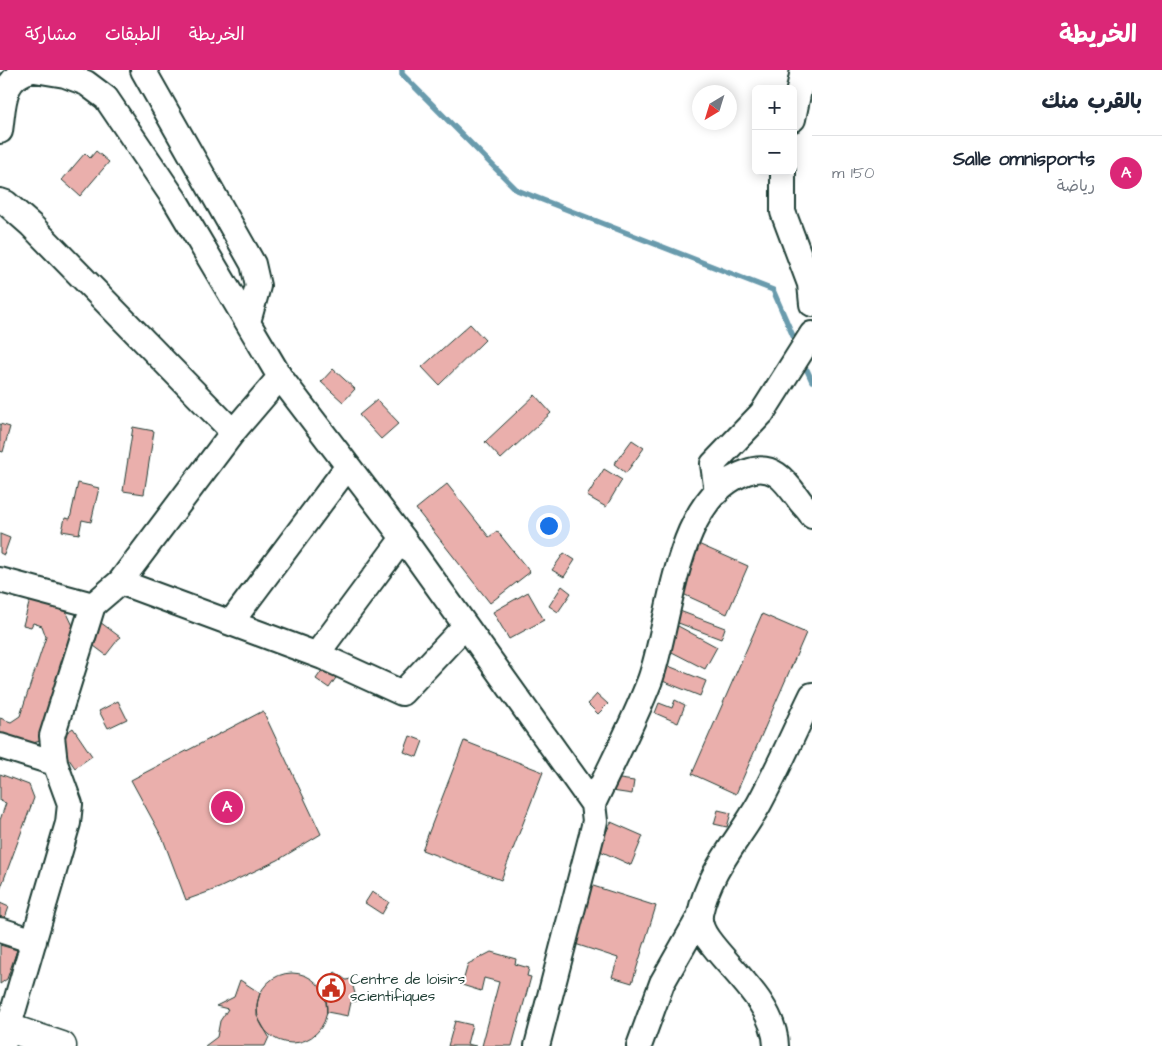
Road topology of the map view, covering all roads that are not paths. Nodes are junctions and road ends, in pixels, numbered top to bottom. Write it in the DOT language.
graph roads {
  1 [pos="33,70"];
  2 [pos="143,70"];
  3 [pos="803,70"];
  4 [pos="797,99"];
  5 [pos="0,131"];
  6 [pos="783,175"];
  7 [pos="0,201"];
  8 [pos="812,304"];
  9 [pos="248,322"];
  10 [pos="812,334"];
  11 [pos="280,377"];
  12 [pos="233,432"];
  13 [pos="348,466"];
  14 [pos="717,492"];
  15 [pos="812,516"];
  16 [pos="403,538"];
  17 [pos="0,580"];
  18 [pos="120,582"];
  19 [pos="93,605"];
  20 [pos="232,621"];
  21 [pos="466,626"];
  22 [pos="317,654"];
  23 [pos="812,695"];
  24 [pos="0,746"];
  25 [pos="55,763"];
  26 [pos="593,804"];
  27 [pos="700,916"];
  28 [pos="0,930"];
  29 [pos="34,941"];
  30 [pos="4,1033"];
  31 [pos="62,1046"];
  32 [pos="536,1046"];
  33 [pos="639,1046"];
  34 [pos="776,1046"];
  1 -- 5 [label="street"];
  1 -- 9 [label="street"];
  2 -- 9 [label="street"];
  3 -- 4 [label="street"];
  6 -- 8 [label="street"];
  7 -- 12 [label="street"];
  9 -- 11 [label="street"];
  10 -- 14 [label="street"];
  11 -- 12 [label="street"];
  11 -- 13 [label="street"];
  12 -- 18 [label="street"];
  13 -- 16 [label="street"];
  13 -- 20 [label="street"];
  14 -- 15 [label="street"];
  14 -- 26 [label="street"];
  16 -- 21 [label="street"];
  16 -- 22 [label="street"];
  17 -- 19 [label="street"];
  18 -- 19 [label="street"];
  18 -- 20 [label="street"];
  19 -- 25 [label="street"];
  20 -- 22 [label="street"];
  21 -- 22 [label="street"];
  21 -- 26 [label="street"];
  23 -- 27 [label="street"];
  24 -- 25 [label="street"];
  25 -- 29 [label="street"];
  26 -- 32 [label="street"];
  27 -- 33 [label="street"];
  27 -- 34 [label="street"];
  28 -- 29 [label="street"];
  29 -- 30 [label="street"];
  30 -- 31 [label="main road"];
}
